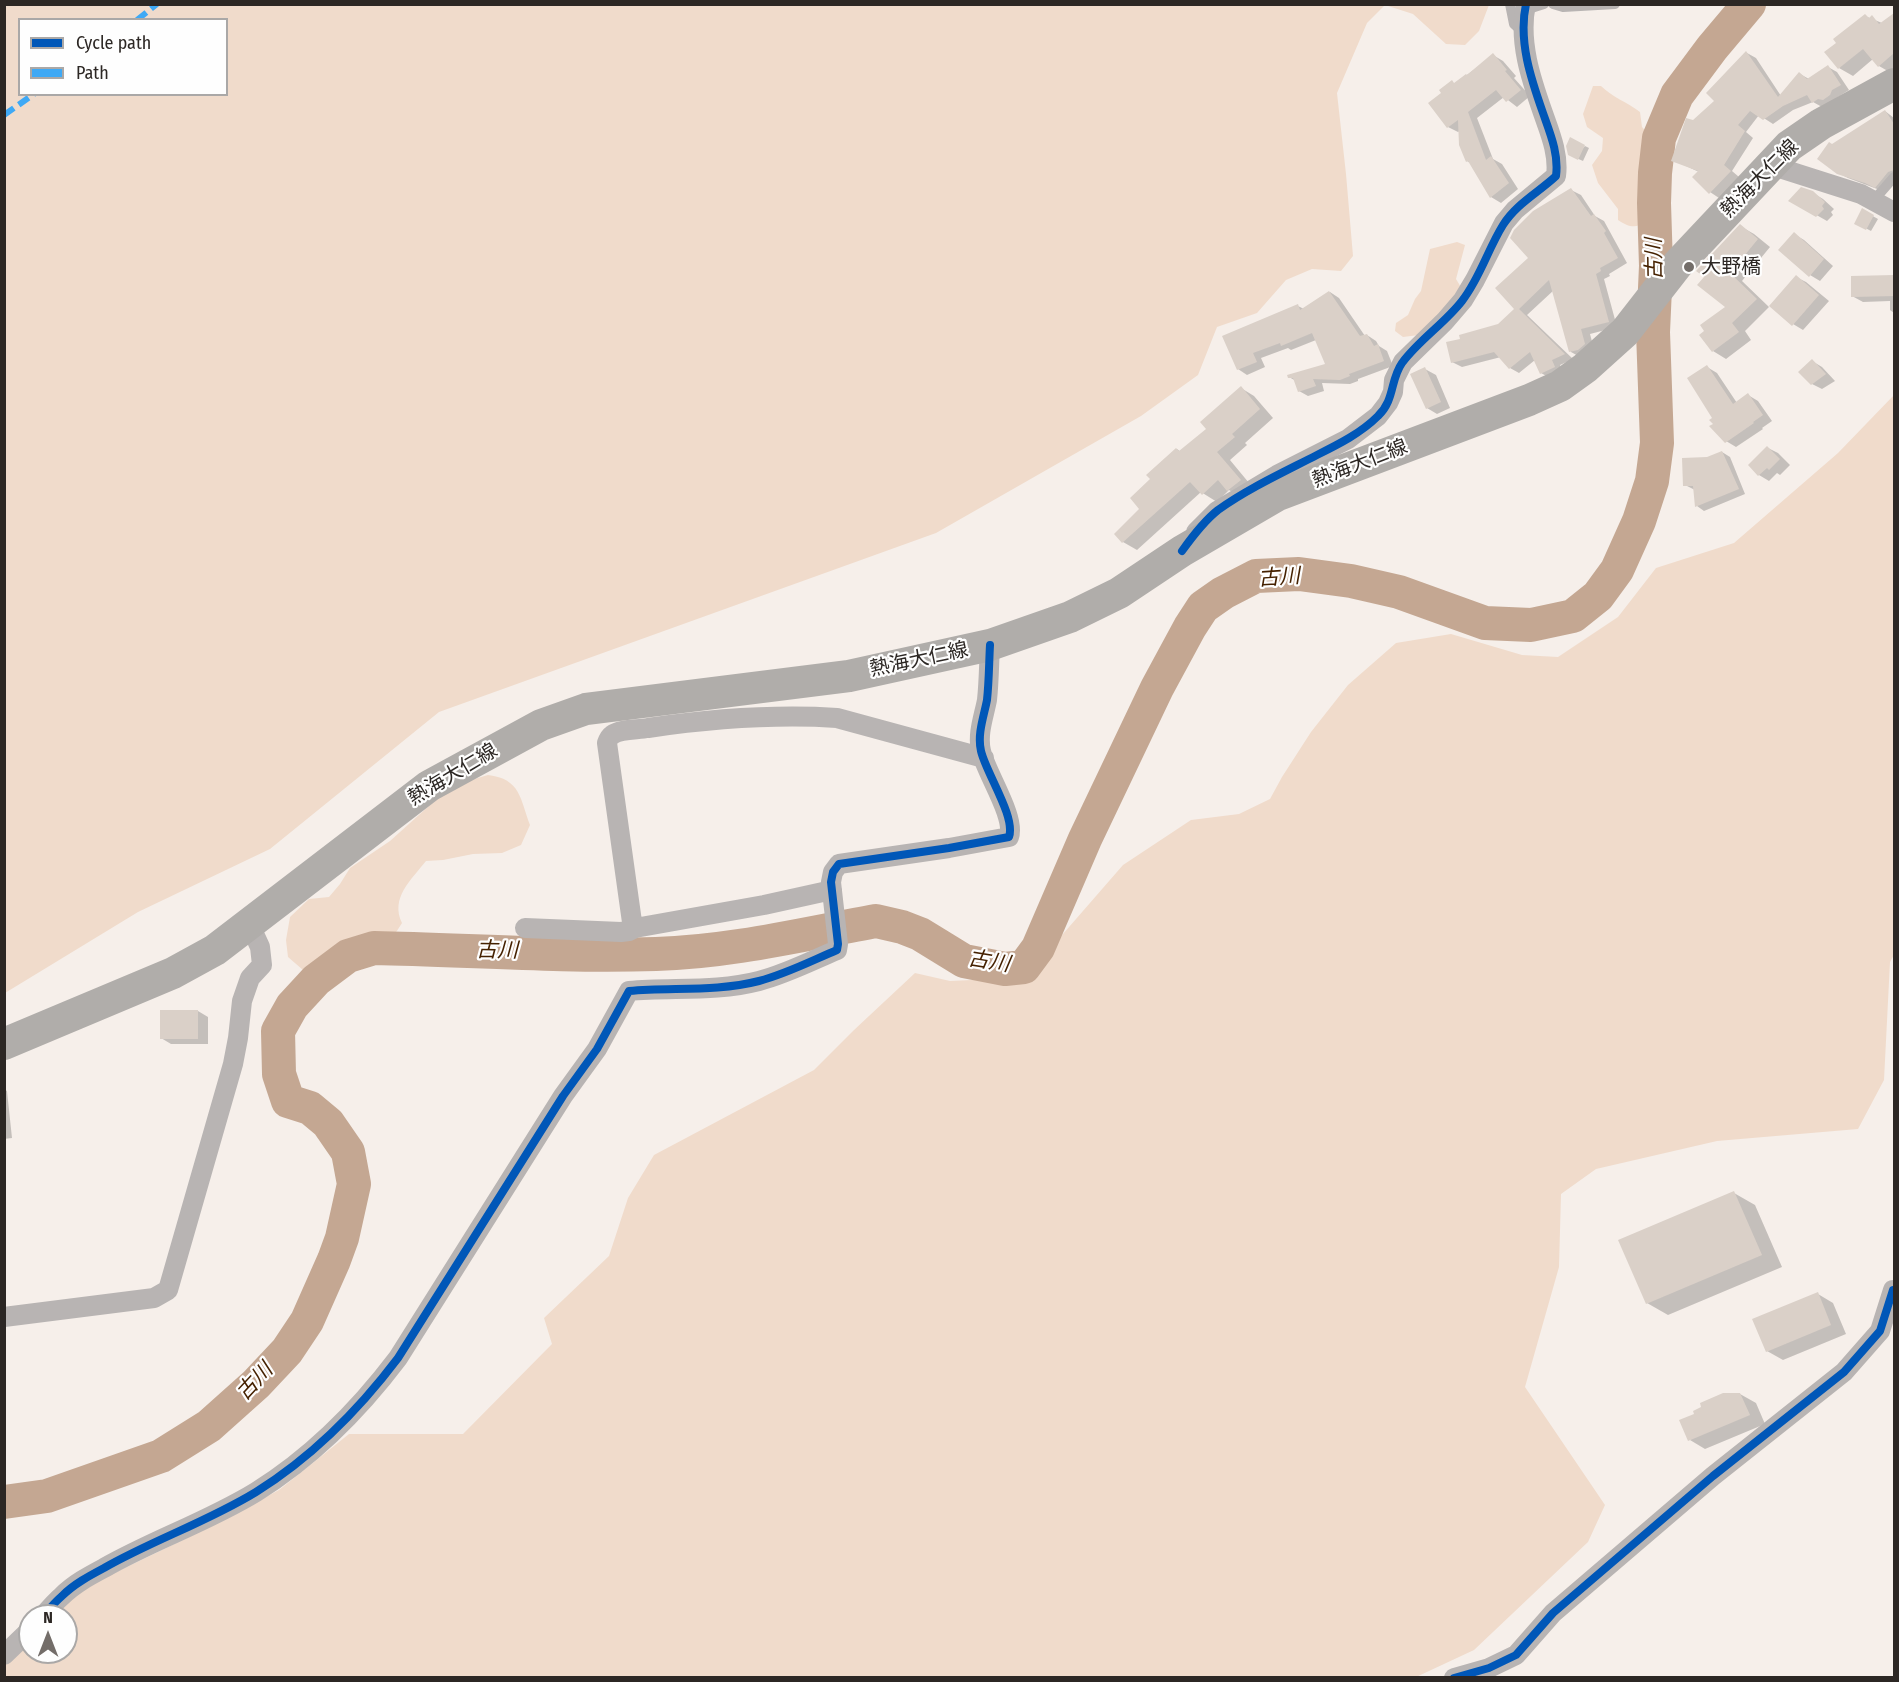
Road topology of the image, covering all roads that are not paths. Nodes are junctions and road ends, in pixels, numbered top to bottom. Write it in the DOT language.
graph roads {
  1 [pos="1544,4"];
  2 [pos="1553,4"];
  3 [pos="1615,4"];
  4 [pos="1520,6"];
  5 [pos="1894,84"];
  6 [pos="1770,165"];
  7 [pos="1894,177"];
  8 [pos="1874,200"];
  9 [pos="1894,212"];
  10 [pos="1182,551"];
  11 [pos="990,645"];
  12 [pos="984,758"];
  13 [pos="832,896"];
  14 [pos="249,923"];
  15 [pos="525,927"];
  16 [pos="635,928"];
  17 [pos="4,1044"];
  18 [pos="1894,1290"];
  19 [pos="4,1317"];
  20 [pos="54,1604"];
  21 [pos="18,1642"];
  22 [pos="4,1655"];
  23 [pos="1454,1677"];
  1 -- 4 [label="lane"];
  2 -- 3 [label="lane"];
  4 -- 10 [label="street"];
  5 -- 6 [label="main road, 熱海大仁線"];
  6 -- 8 [label="street"];
  6 -- 10 [label="main road, 熱海大仁線"];
  7 -- 8 [label="lane"];
  8 -- 9 [label="street"];
  10 -- 11 [label="main road, 熱海大仁線"];
  11 -- 12 [label="street"];
  11 -- 14 [label="main road, 熱海大仁線"];
  12 -- 13 [label="street"];
  12 -- 16 [label="street"];
  13 -- 16 [label="street"];
  13 -- 20 [label="street"];
  14 -- 17 [label="main road, 熱海大仁線"];
  14 -- 19 [label="street"];
  15 -- 16 [label="street"];
  18 -- 23 [label="street"];
  21 -- 22 [label="street"];
}
